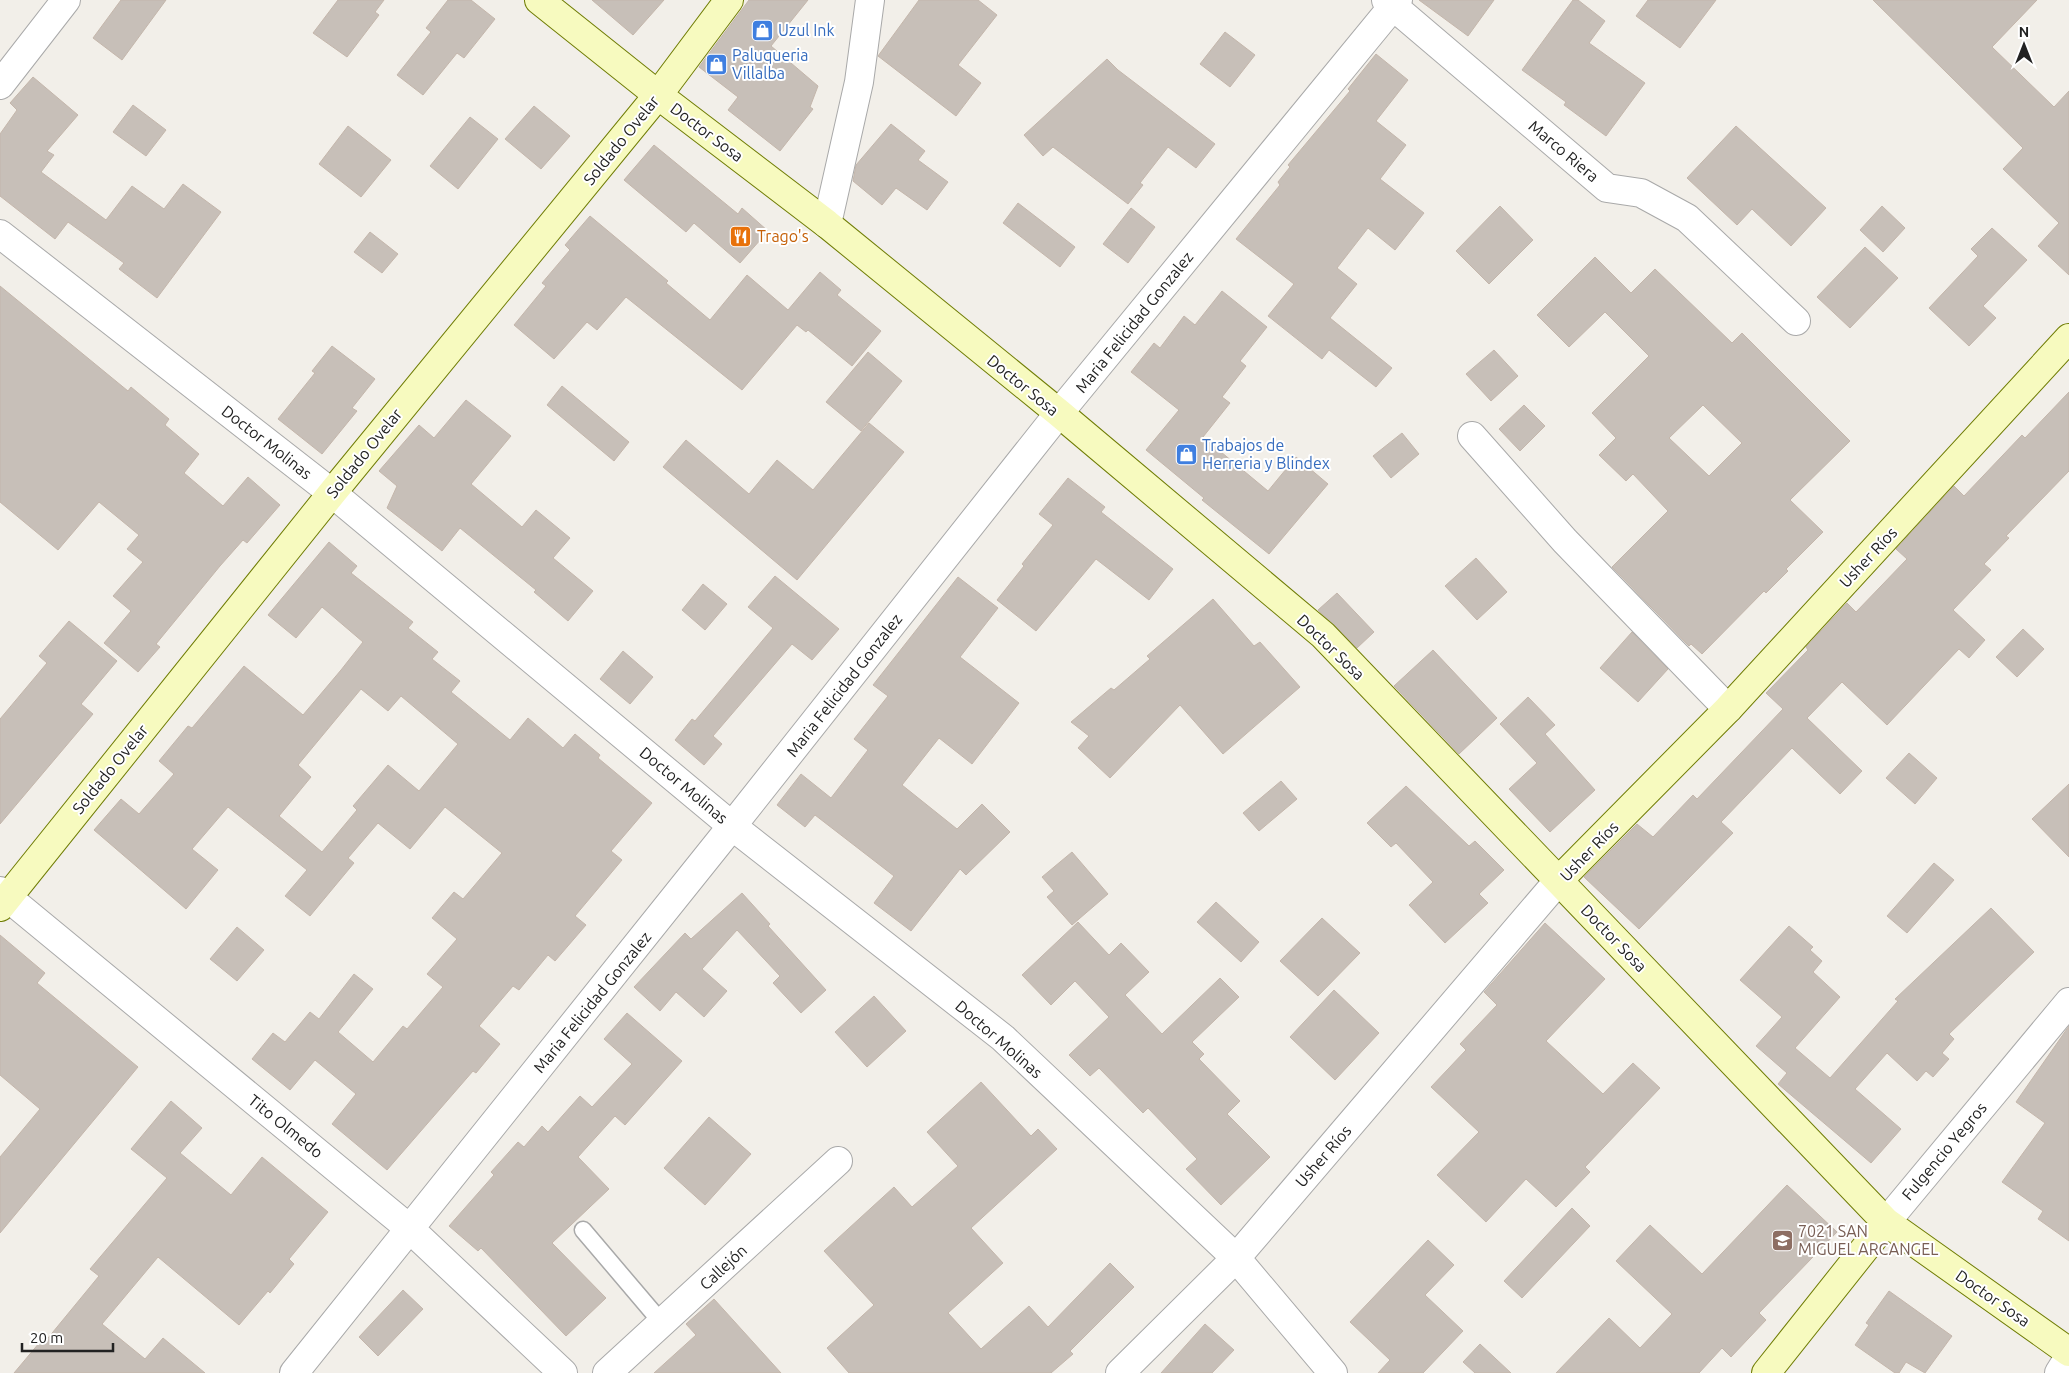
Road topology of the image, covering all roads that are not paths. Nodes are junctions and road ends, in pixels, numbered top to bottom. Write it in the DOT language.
graph roads {
  1 [pos="66,0"];
  2 [pos="539,0"];
  3 [pos="728,0"];
  4 [pos="870,0"];
  5 [pos="1392,2"];
  6 [pos="0,85"];
  7 [pos="658,95"];
  8 [pos="827,224"];
  9 [pos="0,234"];
  10 [pos="1796,321"];
  11 [pos="2069,338"];
  12 [pos="1059,413"];
  13 [pos="1472,436"];
  14 [pos="332,493"];
  15 [pos="1728,709"];
  16 [pos="732,826"];
  17 [pos="1559,880"];
  18 [pos="3,898"];
  19 [pos="2069,1002"];
  20 [pos="838,1161"];
  21 [pos="1886,1222"];
  22 [pos="410,1228"];
  23 [pos="583,1230"];
  24 [pos="1236,1258"];
  25 [pos="662,1323"];
  26 [pos="2069,1352"];
  27 [pos="2069,1357"];
  28 [pos="294,1373"];
  29 [pos="562,1373"];
  30 [pos="608,1373"];
  31 [pos="1120,1373"];
  32 [pos="1333,1373"];
  33 [pos="1766,1373"];
  34 [pos="2059,1373"];
  1 -- 6 [label="street"];
  2 -- 7 [label="street, Doctor Sosa"];
  3 -- 7 [label="street, Soldado Ovelar"];
  4 -- 8 [label="street"];
  5 -- 10 [label="street, Marco Riera"];
  5 -- 12 [label="street, Maria Felicidad Gonzalez"];
  7 -- 8 [label="street, Doctor Sosa"];
  7 -- 14 [label="street, Soldado Ovelar"];
  8 -- 12 [label="street, Doctor Sosa"];
  9 -- 14 [label="street, Doctor Molinas"];
  11 -- 15 [label="street, Usher Ríos"];
  12 -- 16 [label="street, Maria Felicidad Gonzalez"];
  12 -- 17 [label="street, Doctor Sosa"];
  13 -- 15 [label="street"];
  14 -- 16 [label="street, Doctor Molinas"];
  14 -- 18 [label="street, Soldado Ovelar"];
  15 -- 17 [label="street, Usher Ríos"];
  16 -- 22 [label="street, Maria Felicidad Gonzalez"];
  16 -- 24 [label="street, Doctor Molinas"];
  17 -- 21 [label="street, Doctor Sosa"];
  17 -- 24 [label="street, Usher Ríos"];
  18 -- 22 [label="street, Tito Olmedo"];
  19 -- 21 [label="street, Fulgencio Yegros"];
  20 -- 25 [label="street, Callejón"];
  21 -- 26 [label="street, Doctor Sosa"];
  21 -- 33 [label="street, Fulgencio Yegros"];
  22 -- 28 [label="street, Maria Felicidad Gonzalez"];
  22 -- 29 [label="street, Tito Olmedo"];
  23 -- 25 [label="lane"];
  24 -- 31 [label="street, Usher Ríos"];
  24 -- 32 [label="street, Doctor Molinas"];
  25 -- 30 [label="street, Callejón"];
  27 -- 34 [label="street"];
}
